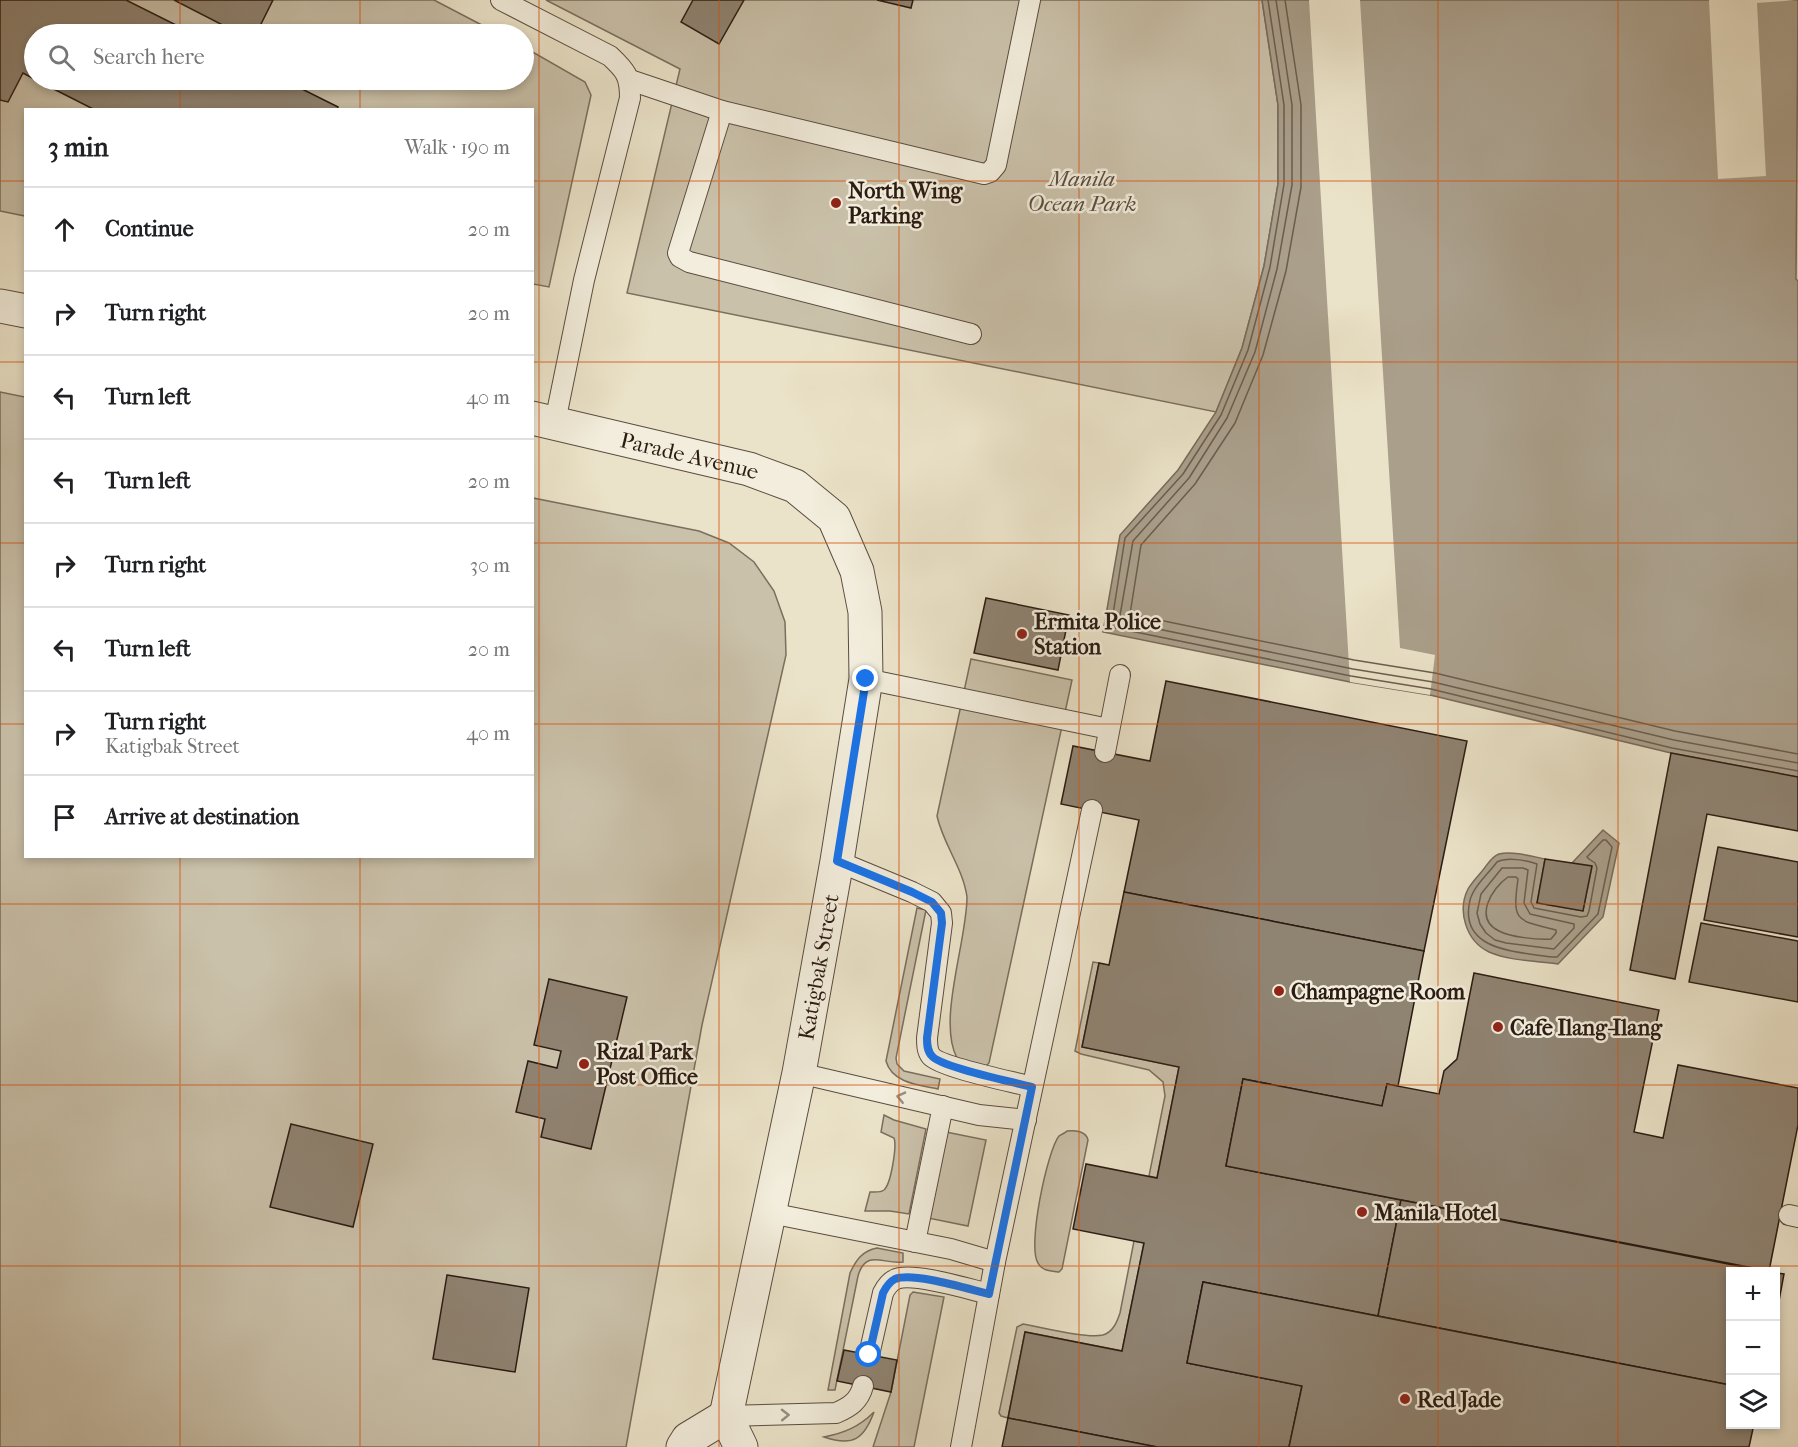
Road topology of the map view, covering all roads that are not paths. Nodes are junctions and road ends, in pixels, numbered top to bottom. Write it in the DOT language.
graph roads {
  1 [pos="501,0"];
  2 [pos="1030,0"];
  3 [pos="630,80"];
  4 [pos="722,111"];
  5 [pos="0,306"];
  6 [pos="24,311"];
  7 [pos="971,334"];
  8 [pos="544,420"];
  9 [pos="834,518"];
  10 [pos="1120,675"];
  11 [pos="866,679"];
  12 [pos="1109,729"];
  13 [pos="1105,752"];
  14 [pos="1092,810"];
  15 [pos="837,861"];
  16 [pos="799,1073"];
  17 [pos="1032,1087"];
  18 [pos="943,1106"];
  19 [pos="1026,1120"];
  20 [pos="770,1213"];
  21 [pos="915,1242"];
  22 [pos="995,1262"];
  23 [pos="989,1294"];
  24 [pos="869,1355"];
  25 [pos="863,1386"];
  26 [pos="726,1416"];
  27 [pos="683,1447"];
  28 [pos="741,1447"];
  29 [pos="961,1447"];
  1 -- 3 [label="lane"];
  2 -- 4 [label="lane"];
  3 -- 4 [label="lane"];
  3 -- 8 [label="lane"];
  4 -- 7 [label="lane"];
  5 -- 6 [label="street"];
  8 -- 9 [label="street, Parade Avenue"];
  9 -- 11 [label="street, Katigbak Street"];
  10 -- 12 [label="lane"];
  11 -- 12 [label="lane"];
  11 -- 15 [label="street, Katigbak Street"];
  12 -- 13 [label="lane"];
  14 -- 17 [label="lane"];
  15 -- 16 [label="street, Katigbak Street"];
  15 -- 17 [label="lane"];
  18 -- 16 [label="lane, one-way"];
  16 -- 20 [label="street, Katigbak Street"];
  17 -- 19 [label="lane"];
  18 -- 19 [label="lane"];
  18 -- 21 [label="lane"];
  19 -- 22 [label="lane"];
  20 -- 21 [label="lane"];
  20 -- 26 [label="street, Katigbak Street"];
  21 -- 22 [label="lane"];
  22 -- 23 [label="lane"];
  23 -- 24 [label="lane"];
  23 -- 29 [label="lane"];
  26 -- 25 [label="lane, one-way"];
  26 -- 27 [label="street"];
  26 -- 28 [label="street"];
}
